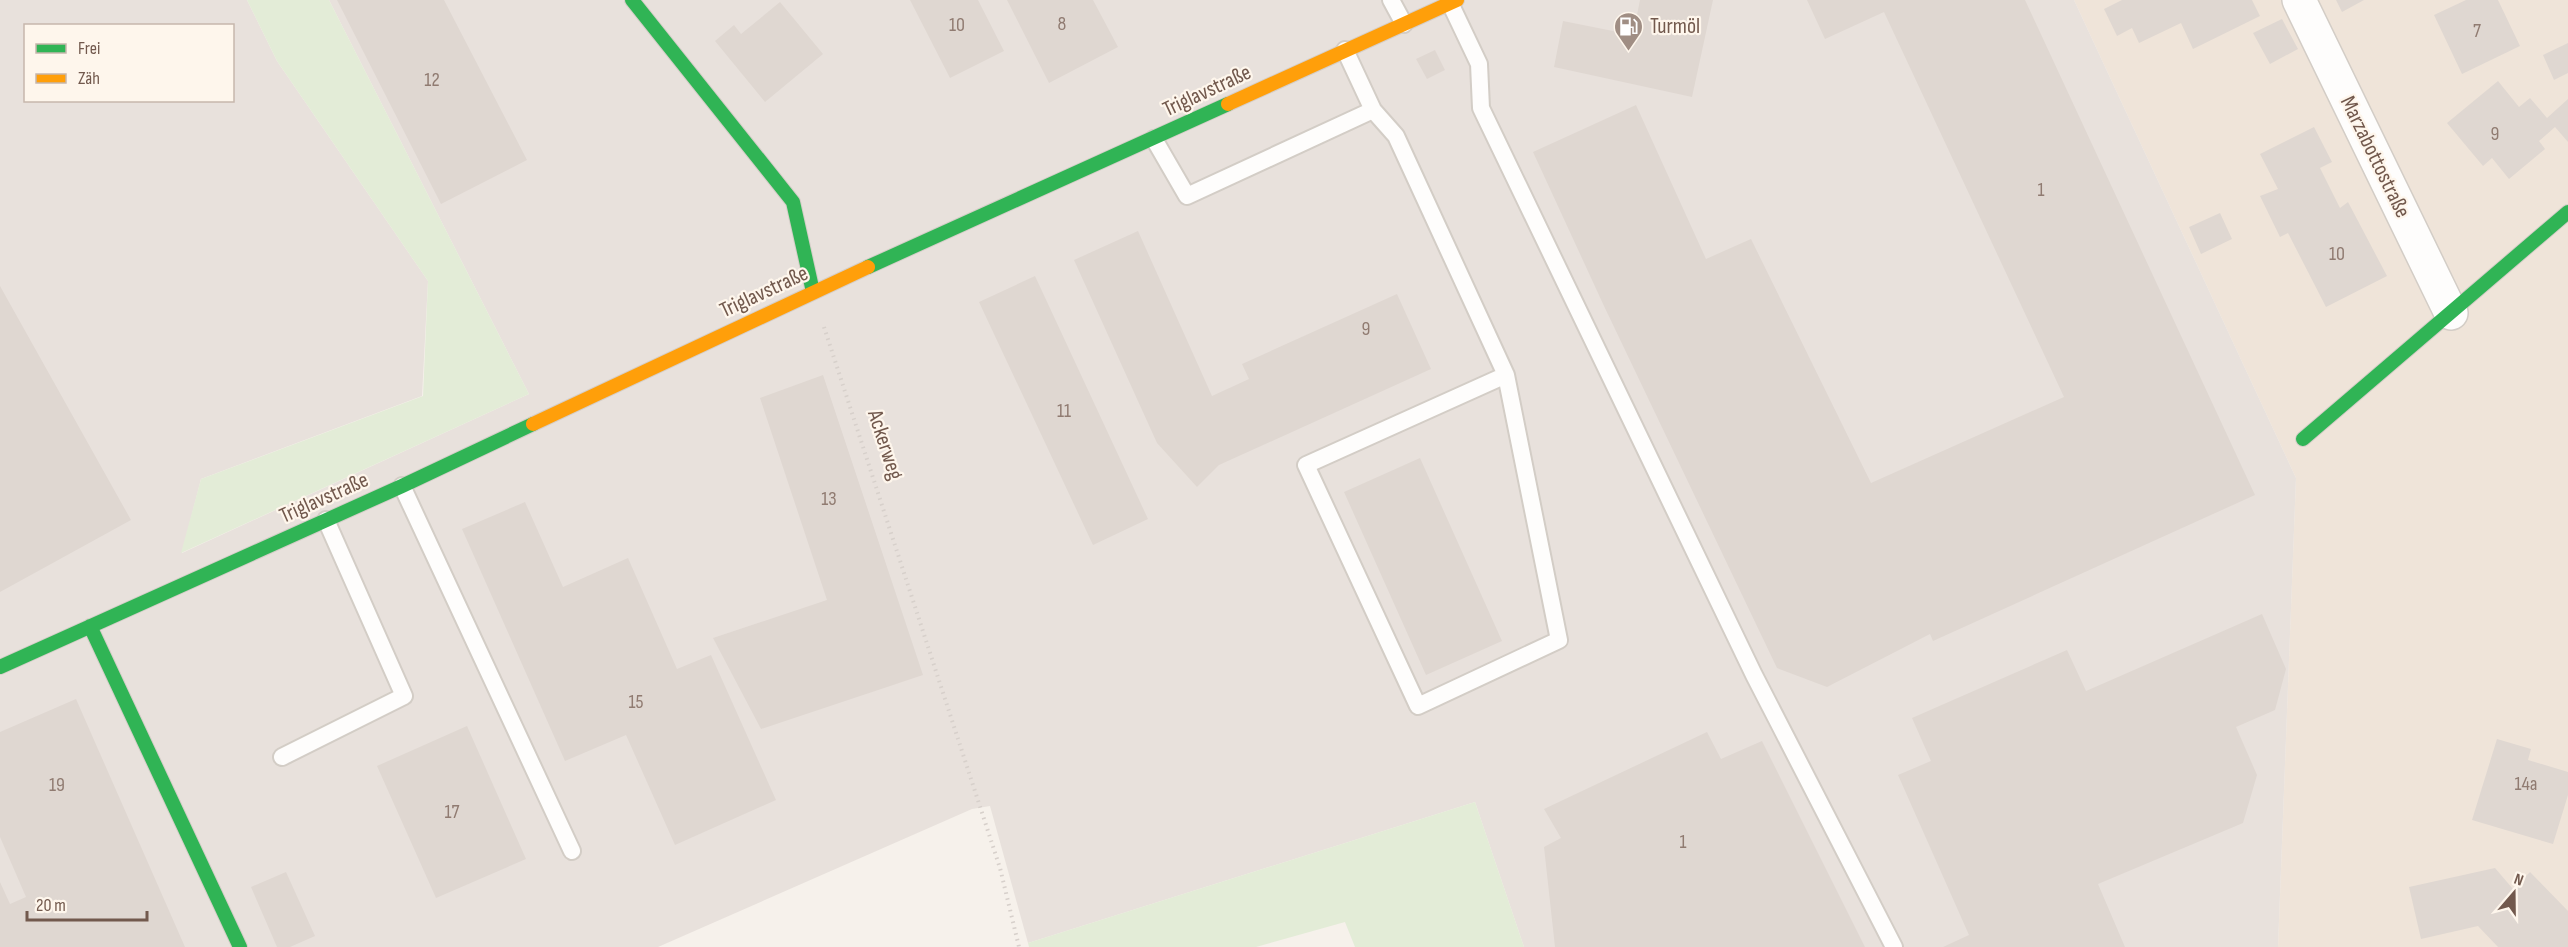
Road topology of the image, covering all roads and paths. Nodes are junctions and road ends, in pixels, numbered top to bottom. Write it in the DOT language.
graph roads {
  1 [pos="632,0"];
  2 [pos="1391,0"];
  3 [pos="2299,0"];
  4 [pos="1454,2"];
  5 [pos="1404,24"];
  6 [pos="1345,50"];
  7 [pos="1373,110"];
  8 [pos="1154,139"];
  9 [pos="2568,212"];
  10 [pos="813,292"];
  11 [pos="2451,313"];
  12 [pos="1506,375"];
  13 [pos="2303,439"];
  14 [pos="402,486"];
  15 [pos="326,520"];
  16 [pos="90,626"];
  17 [pos="0,667"];
  18 [pos="282,757"];
  19 [pos="572,851"];
  20 [pos="240,947"];
  21 [pos="1019,947"];
  22 [pos="1894,947"];
  1 -- 10 [label="street"];
  2 -- 5 [label="lane"];
  3 -- 11 [label="street, Marzabottostraße"];
  4 -- 5 [label="street, Triglavstraße"];
  4 -- 22 [label="lane"];
  5 -- 6 [label="street, Triglavstraße"];
  6 -- 7 [label="lane"];
  6 -- 8 [label="street, Triglavstraße"];
  7 -- 8 [label="lane"];
  7 -- 12 [label="lane"];
  8 -- 10 [label="street, Triglavstraße"];
  9 -- 11 [label="street"];
  10 -- 14 [label="street, Triglavstraße"];
  10 -- 21 [label="path, Ackerweg"];
  11 -- 13 [label="street"];
  12 -- 12 [label="lane"];
  14 -- 15 [label="street, Triglavstraße"];
  14 -- 19 [label="lane"];
  15 -- 16 [label="street, Triglavstraße"];
  15 -- 18 [label="lane"];
  16 -- 17 [label="street, Triglavstraße"];
  16 -- 20 [label="street"];
}
